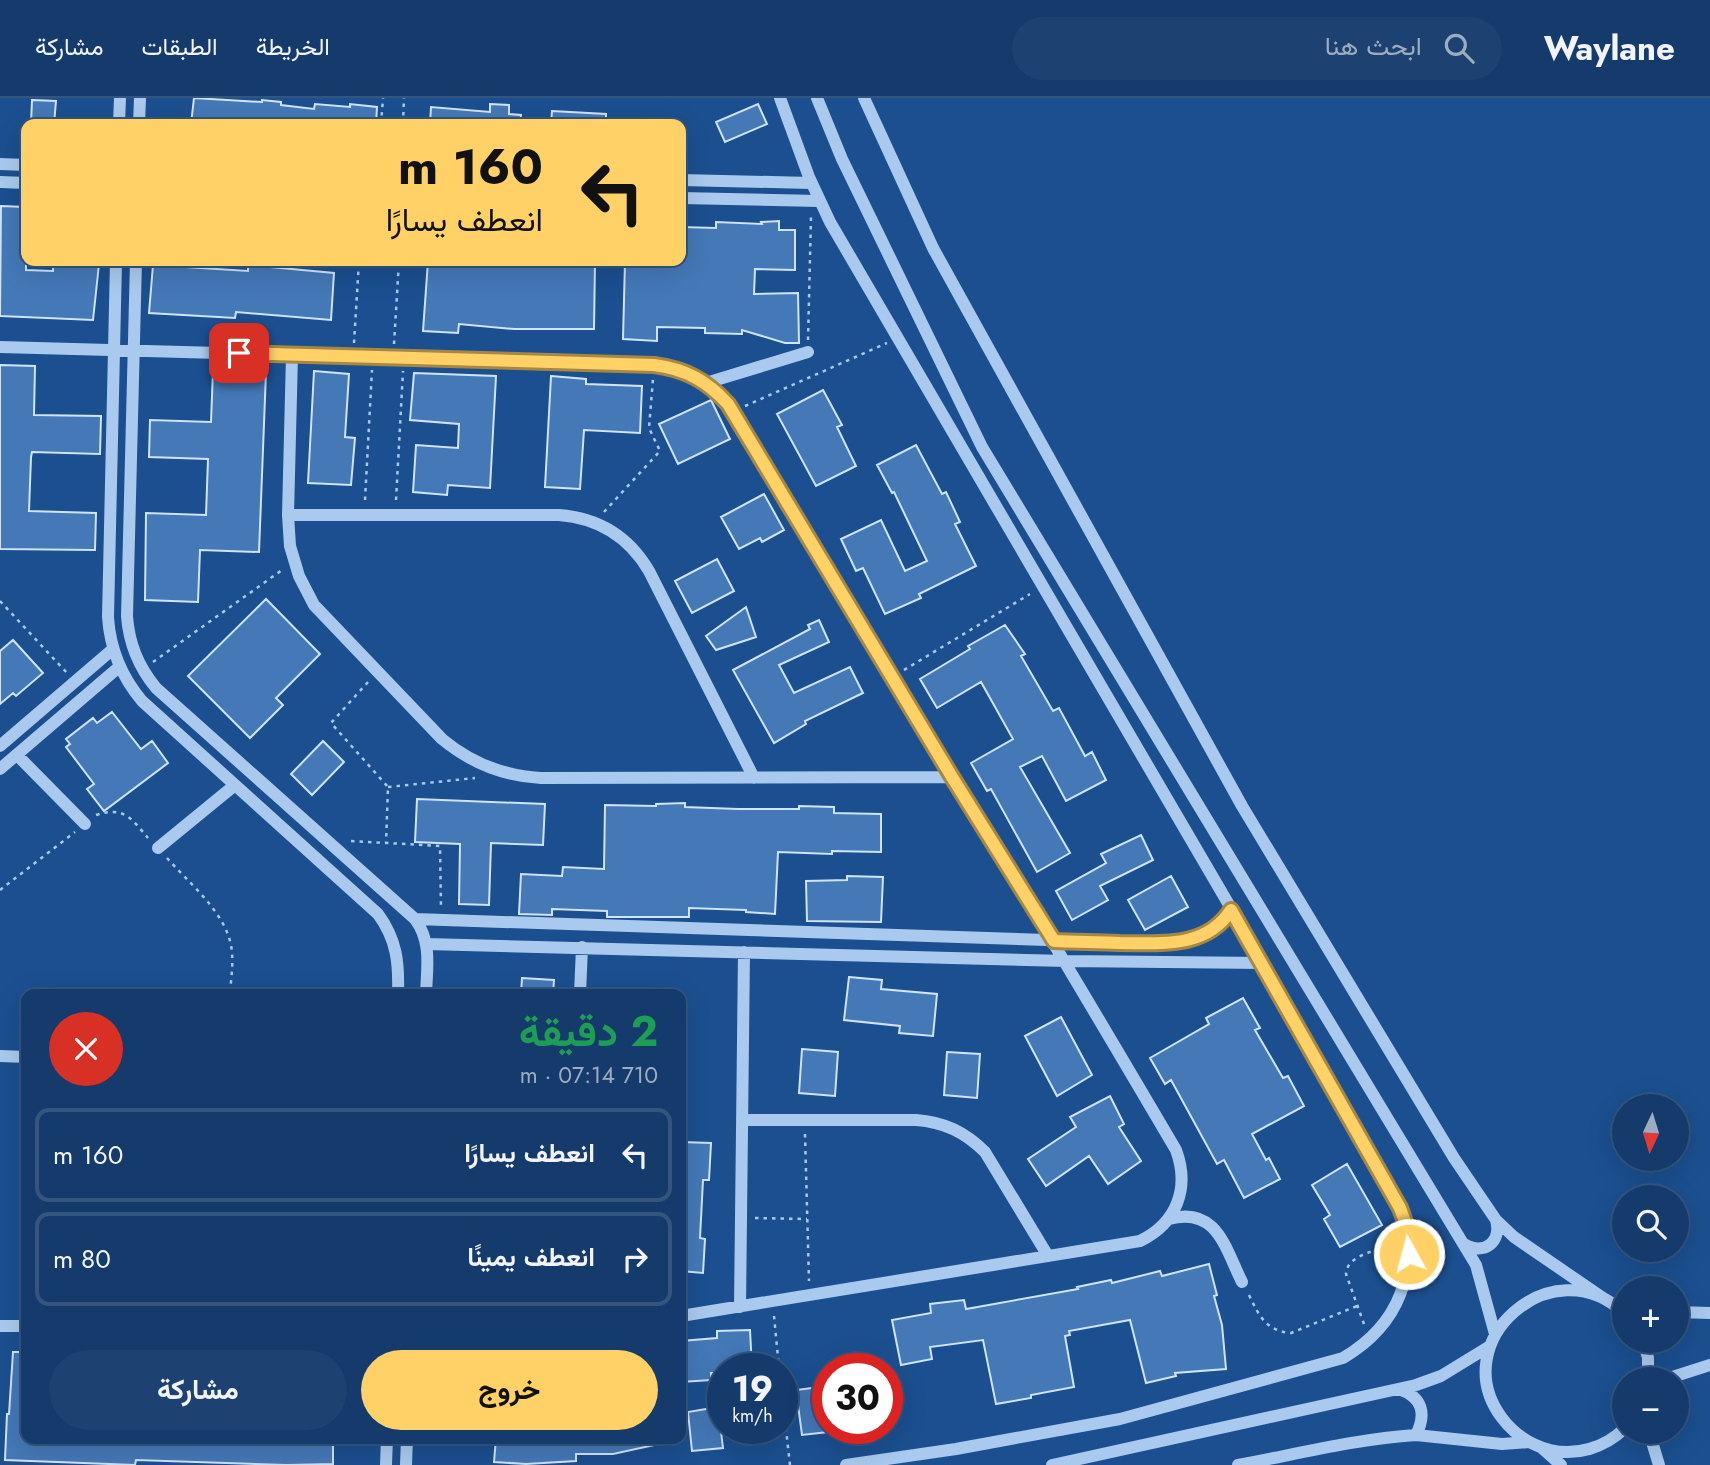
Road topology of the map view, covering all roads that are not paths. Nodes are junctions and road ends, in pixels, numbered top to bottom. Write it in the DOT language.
graph roads {
  1 [pos="120,98"];
  2 [pos="140,98"];
  3 [pos="780,98"];
  4 [pos="817,98"];
  5 [pos="864,98"];
  6 [pos="120,119"];
  7 [pos="139,119"];
  8 [pos="0,164"];
  9 [pos="21,164"];
  10 [pos="686,180"];
  11 [pos="0,182"];
  12 [pos="21,183"];
  13 [pos="811,183"];
  14 [pos="686,198"];
  15 [pos="815,201"];
  16 [pos="116,266"];
  17 [pos="135,266"];
  18 [pos="0,347"];
  19 [pos="114,349"];
  20 [pos="134,350"];
  21 [pos="808,352"];
  22 [pos="292,355"];
  23 [pos="706,383"];
  24 [pos="982,447"];
  25 [pos="966,458"];
  26 [pos="288,515"];
  27 [pos="110,548"];
  28 [pos="129,549"];
  29 [pos="113,649"];
  30 [pos="119,667"];
  31 [pos="0,746"];
  32 [pos="17,755"];
  33 [pos="0,769"];
  34 [pos="952,777"];
  35 [pos="754,778"];
  36 [pos="235,785"];
  37 [pos="85,824"];
  38 [pos="158,848"];
  39 [pos="1231,910"];
  40 [pos="415,919"];
  41 [pos="877,934"];
  42 [pos="1054,941"];
  43 [pos="427,944"];
  44 [pos="582,947"];
  45 [pos="744,952"];
  46 [pos="876,955"];
  47 [pos="1066,961"];
  48 [pos="1262,963"];
  49 [pos="398,989"];
  50 [pos="426,989"];
  51 [pos="580,989"];
  52 [pos="0,1056"];
  53 [pos="21,1057"];
  54 [pos="742,1120"];
  55 [pos="1169,1219"];
  56 [pos="1496,1220"];
  57 [pos="1464,1244"];
  58 [pos="1048,1256"];
  59 [pos="1242,1282"];
  60 [pos="1606,1300"];
  61 [pos="1612,1301"];
  62 [pos="1612,1304"];
  63 [pos="740,1307"];
  64 [pos="1689,1312"];
  65 [pos="1710,1313"];
  66 [pos="686,1315"];
  67 [pos="0,1326"];
  68 [pos="21,1326"];
  69 [pos="1493,1340"];
  70 [pos="1710,1365"];
  71 [pos="1689,1372"];
  72 [pos="1398,1388"];
  73 [pos="1416,1435"];
  74 [pos="1612,1438"];
  75 [pos="1529,1442"];
  76 [pos="387,1444"];
  77 [pos="407,1444"];
  78 [pos="1652,1444"];
  79 [pos="1542,1448"];
  80 [pos="386,1465"];
  81 [pos="406,1465"];
  82 [pos="846,1465"];
  83 [pos="1052,1465"];
  84 [pos="1238,1465"];
  85 [pos="1561,1465"];
  86 [pos="1658,1465"];
  1 -- 6 [label="street"];
  2 -- 7 [label="street"];
  3 -- 13 [label="street"];
  4 -- 24 [label="street"];
  5 -- 56 [label="street"];
  8 -- 9 [label="street"];
  10 -- 13 [label="street"];
  11 -- 12 [label="street"];
  13 -- 15 [label="street"];
  14 -- 15 [label="street"];
  15 -- 25 [label="street"];
  16 -- 19 [label="street"];
  17 -- 20 [label="street"];
  18 -- 19 [label="street"];
  19 -- 20 [label="street"];
  19 -- 27 [label="street"];
  20 -- 22 [label="street"];
  20 -- 28 [label="street"];
  21 -- 23 [label="street"];
  22 -- 23 [label="street"];
  22 -- 26 [label="street"];
  23 -- 34 [label="street"];
  24 -- 25 [label="street"];
  24 -- 57 [label="street"];
  25 -- 39 [label="street"];
  26 -- 35 [label="street"];
  26 -- 35 [label="street"];
  27 -- 28 [label="street"];
  27 -- 29 [label="street"];
  28 -- 40 [label="street"];
  29 -- 30 [label="street"];
  29 -- 31 [label="street"];
  30 -- 32 [label="street"];
  30 -- 36 [label="street"];
  32 -- 33 [label="street"];
  32 -- 37 [label="street"];
  34 -- 35 [label="street"];
  34 -- 42 [label="street"];
  36 -- 38 [label="street"];
  36 -- 49 [label="street"];
  39 -- 42 [label="street"];
  39 -- 48 [label="street"];
  40 -- 41 [label="street"];
  40 -- 43 [label="street"];
  41 -- 42 [label="street"];
  41 -- 46 [label="street"];
  42 -- 47 [label="street"];
  43 -- 44 [label="street"];
  43 -- 50 [label="street"];
  44 -- 45 [label="street"];
  44 -- 51 [label="street"];
  45 -- 46 [label="street"];
  45 -- 54 [label="street"];
  46 -- 47 [label="street"];
  47 -- 48 [label="street"];
  47 -- 55 [label="street"];
  48 -- 82 [label="street"];
  52 -- 53 [label="street"];
  54 -- 58 [label="street"];
  54 -- 63 [label="street"];
  55 -- 58 [label="street"];
  55 -- 59 [label="street"];
  56 -- 57 [label="street"];
  56 -- 60 [label="street"];
  57 -- 69 [label="street"];
  58 -- 63 [label="street"];
  60 -- 61 [label="street"];
  60 -- 62 [label="street"];
  60 -- 69 [label="street"];
  63 -- 66 [label="street"];
  64 -- 65 [label="street"];
  67 -- 68 [label="street"];
  69 -- 72 [label="street"];
  69 -- 75 [label="street"];
  70 -- 71 [label="street"];
  72 -- 73 [label="street"];
  72 -- 83 [label="street"];
  73 -- 75 [label="street"];
  73 -- 84 [label="street"];
  74 -- 79 [label="street"];
  75 -- 79 [label="street"];
  76 -- 80 [label="street"];
  77 -- 81 [label="street"];
  78 -- 86 [label="street"];
  79 -- 85 [label="street"];
}
